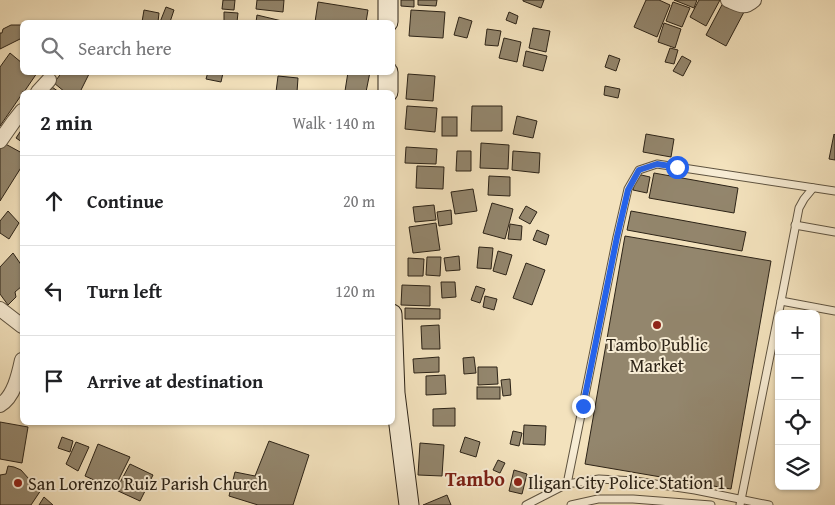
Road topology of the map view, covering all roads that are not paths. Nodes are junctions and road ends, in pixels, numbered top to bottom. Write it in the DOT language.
graph roads {
  1 [pos="388,0"];
  2 [pos="728,0"];
  3 [pos="754,0"];
  4 [pos="388,20"];
  5 [pos="388,75"];
  6 [pos="50,80"];
  7 [pos="40,90"];
  8 [pos="388,90"];
  9 [pos="20,114"];
  10 [pos="0,141"];
  11 [pos="813,188"];
  12 [pos="835,191"];
  13 [pos="795,225"];
  14 [pos="835,232"];
  15 [pos="781,301"];
  16 [pos="0,309"];
  17 [pos="835,311"];
  18 [pos="20,324"];
  19 [pos="20,369"];
  20 [pos="395,392"];
  21 [pos="0,405"];
  22 [pos="567,484"];
  23 [pos="742,503"];
  24 [pos="408,505"];
  25 [pos="526,505"];
  26 [pos="571,505"];
  27 [pos="711,505"];
  28 [pos="769,505"];
  1 -- 4 [label="street"];
  2 -- 3 [label="street"];
  5 -- 8 [label="street"];
  6 -- 7 [label="street"];
  9 -- 10 [label="street"];
  11 -- 12 [label="lane"];
  11 -- 13 [label="lane"];
  11 -- 22 [label="lane"];
  13 -- 14 [label="lane"];
  13 -- 15 [label="lane"];
  15 -- 17 [label="lane"];
  15 -- 23 [label="lane"];
  16 -- 18 [label="street"];
  19 -- 21 [label="street"];
  20 -- 24 [label="street"];
  22 -- 23 [label="lane"];
  22 -- 25 [label="lane"];
  23 -- 28 [label="lane"];
  26 -- 27 [label="lane"];
}
